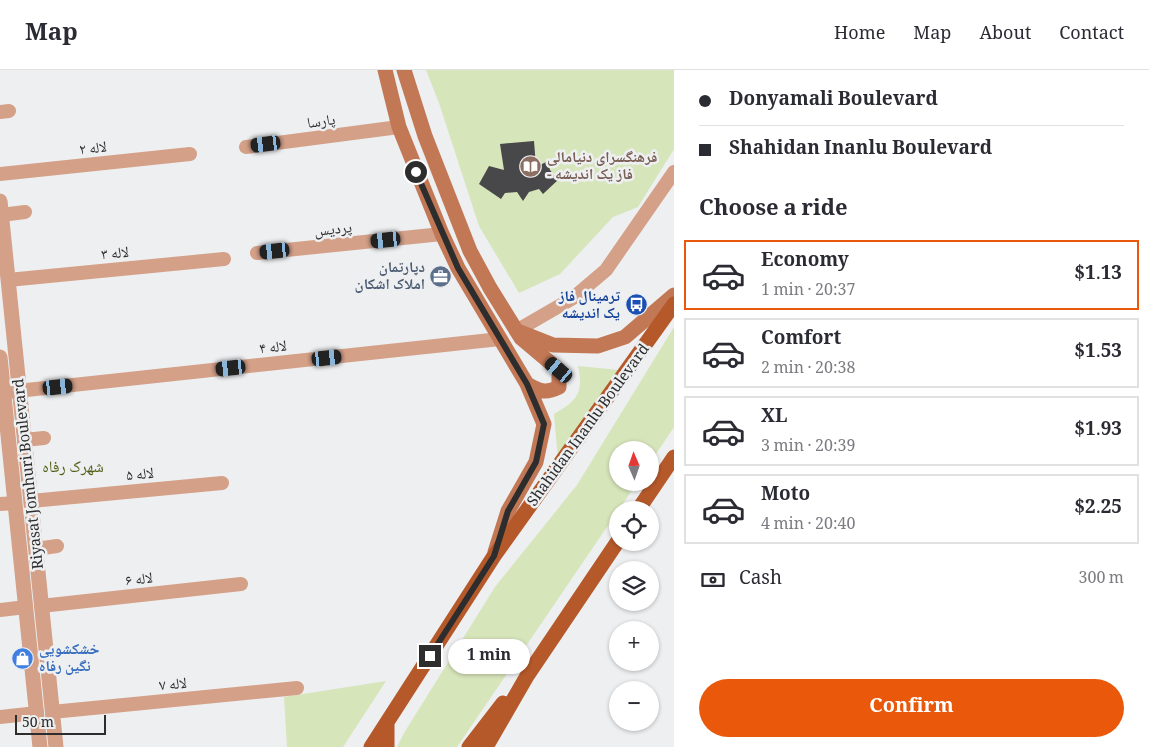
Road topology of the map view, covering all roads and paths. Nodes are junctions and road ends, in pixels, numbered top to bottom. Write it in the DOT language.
graph roads {
  1 [pos="385,70"];
  2 [pos="404,70"];
  3 [pos="399,127"];
  4 [pos="246,147"];
  5 [pos="190,154"];
  6 [pos="674,172"];
  7 [pos="0,174"];
  8 [pos="1,208"];
  9 [pos="25,212"];
  10 [pos="442,234"];
  11 [pos="257,253"];
  12 [pos="224,259"];
  13 [pos="8,280"];
  14 [pos="674,295"];
  15 [pos="674,304"];
  16 [pos="516,331"];
  17 [pos="500,339"];
  18 [pos="0,357"];
  19 [pos="18,374"];
  20 [pos="2,376"];
  21 [pos="527,384"];
  22 [pos="20,391"];
  23 [pos="2,393"];
  24 [pos="6,416"];
  25 [pos="22,416"];
  26 [pos="44,438"];
  27 [pos="24,440"];
  28 [pos="674,457"];
  29 [pos="222,482"];
  30 [pos="31,501"];
  31 [pos="644,501"];
  32 [pos="8,503"];
  33 [pos="56,546"];
  34 [pos="36,549"];
  35 [pos="611,551"];
  36 [pos="494,556"];
  37 [pos="241,584"];
  38 [pos="42,606"];
  39 [pos="26,607"];
  40 [pos="0,610"];
  41 [pos="527,676"];
  42 [pos="297,688"];
  43 [pos="52,712"];
  44 [pos="37,713"];
  45 [pos="0,717"];
  46 [pos="387,723"];
  47 [pos="40,747"];
  48 [pos="56,747"];
  49 [pos="371,747"];
  50 [pos="387,747"];
  51 [pos="469,747"];
  52 [pos="486,747"];
  1 -- 3 [label="main road"];
  2 -- 16 [label="main road"];
  3 -- 4 [label="street, پارسا"];
  3 -- 10 [label="main road"];
  5 -- 7 [label="street, لاله ۲"];
  6 -- 16 [label="street"];
  8 -- 9 [label="street"];
  8 -- 13 [label="street, Riyasat Jomhuri Boulevard"];
  10 -- 11 [label="street, پردیس"];
  10 -- 17 [label="main road"];
  12 -- 13 [label="street, لاله ۳"];
  13 -- 19 [label="street, Riyasat Jomhuri Boulevard"];
  14 -- 16 [label="main road"];
  15 -- 36 [label="main road, Shahidan Inanlu Boulevard"];
  16 -- 21 [label="main road"];
  17 -- 21 [label="main road"];
  17 -- 22 [label="street, لاله ۴"];
  18 -- 20 [label="street, Riyasat Jomhuri Boulevard"];
  19 -- 20 [label="street"];
  19 -- 22 [label="street, Riyasat Jomhuri Boulevard"];
  20 -- 23 [label="street, Riyasat Jomhuri Boulevard"];
  21 -- 36 [label="main road"];
  22 -- 23 [label="street, لاله ۴"];
  22 -- 25 [label="street, Riyasat Jomhuri Boulevard"];
  23 -- 24 [label="street, Riyasat Jomhuri Boulevard"];
  24 -- 25 [label="street"];
  24 -- 32 [label="street, Riyasat Jomhuri Boulevard"];
  25 -- 27 [label="street, Riyasat Jomhuri Boulevard"];
  26 -- 27 [label="street"];
  27 -- 30 [label="street, Riyasat Jomhuri Boulevard"];
  28 -- 31 [label="main road"];
  29 -- 30 [label="street, لاله ۵"];
  30 -- 34 [label="street, Riyasat Jomhuri Boulevard"];
  32 -- 39 [label="street, Riyasat Jomhuri Boulevard"];
  33 -- 34 [label="street"];
  34 -- 38 [label="street, Riyasat Jomhuri Boulevard"];
  35 -- 41 [label="main road"];
  36 -- 46 [label="main road, Shahidan Inanlu Boulevard"];
  37 -- 38 [label="street, لاله ۶"];
  38 -- 43 [label="street, Riyasat Jomhuri Boulevard"];
  39 -- 40 [label="street"];
  39 -- 44 [label="street, Riyasat Jomhuri Boulevard"];
  41 -- 51 [label="main road"];
  41 -- 52 [label="main road"];
  42 -- 43 [label="street, لاله ۷"];
  43 -- 48 [label="street, Riyasat Jomhuri Boulevard"];
  44 -- 45 [label="street"];
  44 -- 47 [label="street, Riyasat Jomhuri Boulevard"];
  46 -- 49 [label="main road, Shahidan Inanlu Boulevard"];
  46 -- 50 [label="main road"];
}
